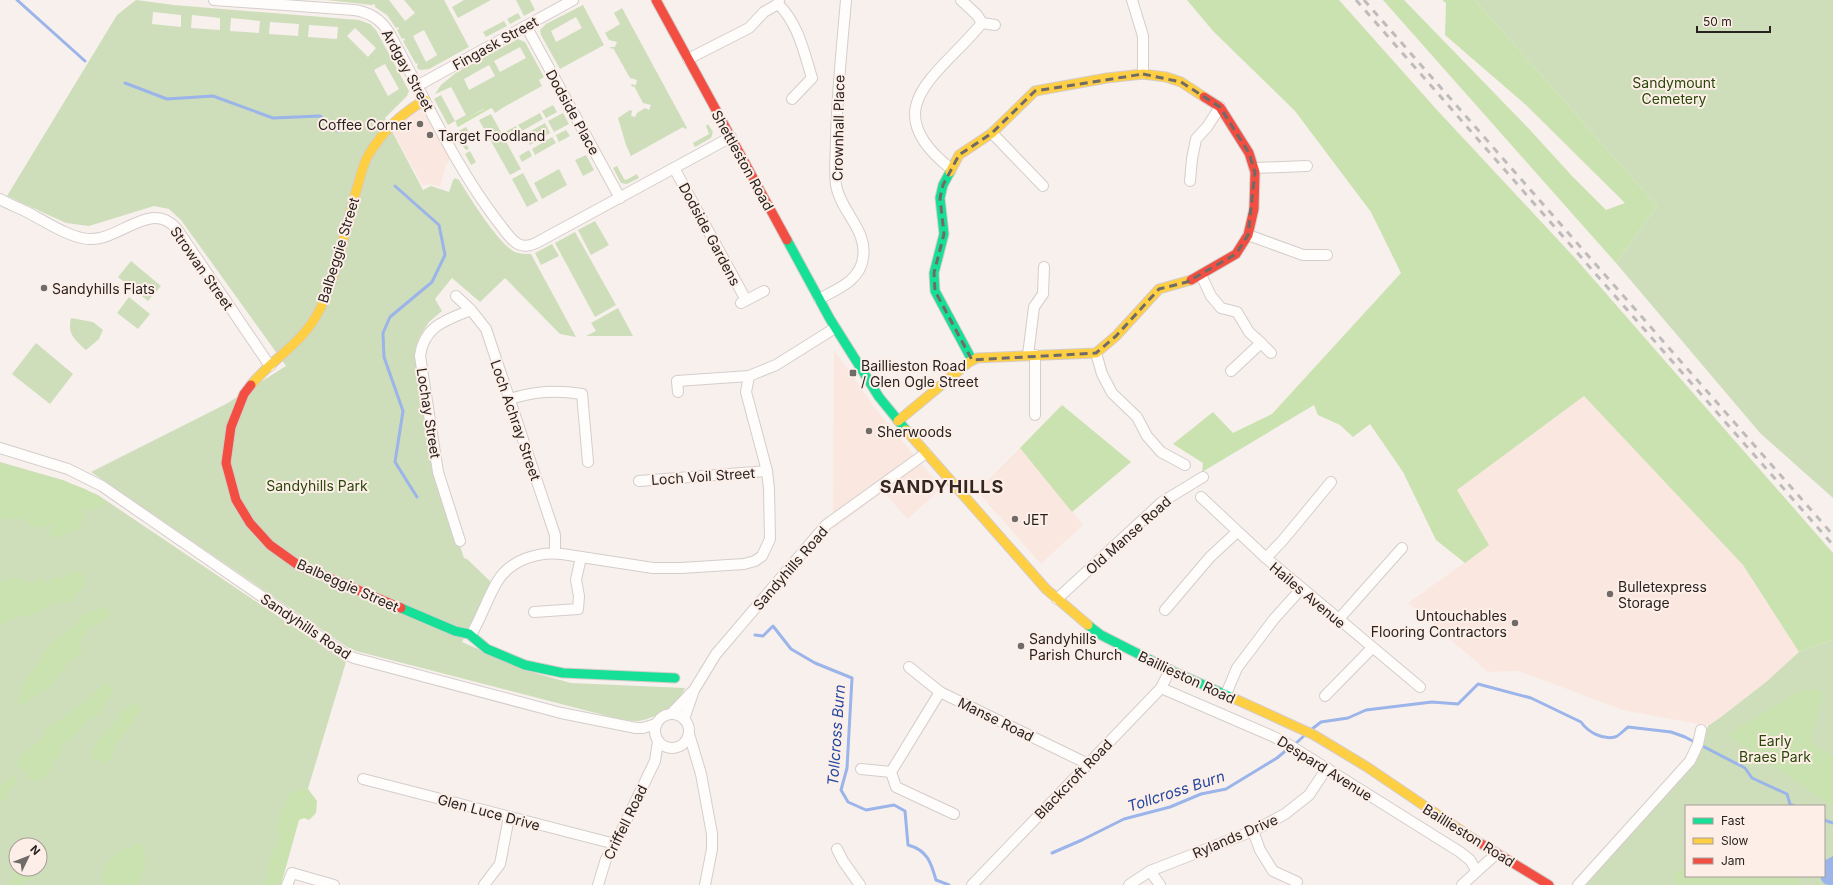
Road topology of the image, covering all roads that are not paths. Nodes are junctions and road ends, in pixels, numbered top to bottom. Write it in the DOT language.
graph roads {
  1 [pos="214,0"];
  2 [pos="573,0"];
  3 [pos="656,0"];
  4 [pos="846,0"];
  5 [pos="961,0"];
  6 [pos="1132,0"];
  7 [pos="778,2"];
  8 [pos="300,3"];
  9 [pos="982,23"];
  10 [pos="995,25"];
  11 [pos="526,26"];
  12 [pos="688,59"];
  13 [pos="1143,74"];
  14 [pos="417,86"];
  15 [pos="792,99"];
  16 [pos="425,100"];
  17 [pos="1220,107"];
  18 [pos="992,133"];
  19 [pos="731,137"];
  20 [pos="1308,166"];
  21 [pos="674,168"];
  22 [pos="950,168"];
  23 [pos="1254,168"];
  24 [pos="1190,181"];
  25 [pos="1043,186"];
  26 [pos="620,198"];
  27 [pos="0,199"];
  28 [pos="1248,235"];
  29 [pos="1327,255"];
  30 [pos="1044,267"];
  31 [pos="1201,275"];
  32 [pos="764,291"];
  33 [pos="456,296"];
  34 [pos="819,299"];
  35 [pos="471,310"];
  36 [pos="830,319"];
  37 [pos="835,328"];
  38 [pos="1261,342"];
  39 [pos="1096,353"];
  40 [pos="1270,353"];
  41 [pos="1031,355"];
  42 [pos="972,360"];
  43 [pos="270,366"];
  44 [pos="1231,371"];
  45 [pos="749,376"];
  46 [pos="678,392"];
  47 [pos="510,399"];
  48 [pos="1035,415"];
  49 [pos="898,421"];
  50 [pos="0,448"];
  51 [pos="926,453"];
  52 [pos="588,462"];
  53 [pos="1185,465"];
  54 [pos="767,471"];
  55 [pos="1202,477"];
  56 [pos="639,481"];
  57 [pos="1331,482"];
  58 [pos="1201,497"];
  59 [pos="1237,532"];
  60 [pos="460,542"];
  61 [pos="1402,548"];
  62 [pos="555,553"];
  63 [pos="581,557"];
  64 [pos="1266,558"];
  65 [pos="1301,589"];
  66 [pos="1057,599"];
  67 [pos="1165,610"];
  68 [pos="534,612"];
  69 [pos="1338,620"];
  70 [pos="471,635"];
  71 [pos="1372,648"];
  72 [pos="909,667"];
  73 [pos="1170,670"];
  74 [pos="675,678"];
  75 [pos="1420,687"];
  76 [pos="1161,688"];
  77 [pos="694,690"];
  78 [pos="940,692"];
  79 [pos="1226,694"];
  80 [pos="1325,696"];
  81 [pos="671,714"];
  82 [pos="684,719"];
  83 [pos="656,724"];
  84 [pos="643,728"];
  85 [pos="1701,730"];
  86 [pos="689,734"];
  87 [pos="657,738"];
  88 [pos="683,744"];
  89 [pos="669,748"];
  90 [pos="694,754"];
  91 [pos="655,761"];
  92 [pos="1088,764"];
  93 [pos="861,768"];
  94 [pos="1327,768"];
  95 [pos="891,772"];
  96 [pos="363,779"];
  97 [pos="954,814"];
  98 [pos="509,817"];
  99 [pos="1253,831"];
  100 [pos="615,844"];
  101 [pos="837,849"];
  102 [pos="1496,854"];
  103 [pos="1476,870"];
  104 [pos="1150,871"];
  105 [pos="1297,882"];
  106 [pos="287,885"];
  107 [pos="334,885"];
  108 [pos="484,885"];
  109 [pos="598,885"];
  110 [pos="704,885"];
  111 [pos="860,885"];
  112 [pos="972,885"];
  113 [pos="1129,885"];
  114 [pos="1160,885"];
  115 [pos="1462,885"];
  116 [pos="1549,885"];
  117 [pos="1578,885"];
  1 -- 8 [label="street, Ardgay Street"];
  2 -- 11 [label="street, Fingask Street"];
  3 -- 12 [label="street, Shettleston Road"];
  4 -- 34 [label="street, Crownhall Place"];
  5 -- 9 [label="street"];
  6 -- 13 [label="street"];
  7 -- 12 [label="street"];
  7 -- 15 [label="street"];
  8 -- 14 [label="street, Ardgay Street"];
  9 -- 10 [label="street"];
  9 -- 22 [label="street"];
  11 -- 14 [label="street, Fingask Street"];
  11 -- 26 [label="street, Dodside Place"];
  12 -- 19 [label="street, Shettleston Road"];
  13 -- 17 [label="street"];
  13 -- 18 [label="street"];
  14 -- 16 [label="street, Ardgay Street"];
  16 -- 26 [label="street, Ardgay Street"];
  16 -- 43 [label="street, Balbeggie Street"];
  17 -- 23 [label="street"];
  17 -- 24 [label="street"];
  18 -- 22 [label="street"];
  18 -- 25 [label="street"];
  19 -- 21 [label="street, Ardgay Street"];
  19 -- 34 [label="street, Shettleston Road"];
  20 -- 23 [label="street"];
  21 -- 26 [label="street, Ardgay Street"];
  21 -- 32 [label="street, Dodside Gardens"];
  22 -- 42 [label="street"];
  23 -- 28 [label="street"];
  27 -- 43 [label="street, Strowan Street"];
  28 -- 29 [label="street"];
  28 -- 31 [label="street"];
  30 -- 41 [label="street"];
  31 -- 38 [label="street"];
  31 -- 39 [label="street"];
  33 -- 35 [label="street, Loch Achray Street"];
  34 -- 36 [label="street, Shettleston Road"];
  35 -- 47 [label="street, Loch Achray Street"];
  35 -- 60 [label="street, Lochay Street"];
  36 -- 37 [label="street, Baillieston Road"];
  37 -- 45 [label="street"];
  37 -- 49 [label="street, Baillieston Road"];
  38 -- 40 [label="street"];
  38 -- 44 [label="street"];
  39 -- 41 [label="street"];
  39 -- 53 [label="street"];
  41 -- 42 [label="street"];
  41 -- 48 [label="street"];
  42 -- 49 [label="street"];
  43 -- 70 [label="street, Balbeggie Street"];
  45 -- 46 [label="street"];
  45 -- 54 [label="street"];
  47 -- 52 [label="street"];
  47 -- 62 [label="street, Loch Achray Street"];
  49 -- 51 [label="street, Baillieston Road"];
  50 -- 84 [label="street, Sandyhills Road"];
  51 -- 66 [label="street, Baillieston Road"];
  51 -- 77 [label="street, Sandyhills Road"];
  54 -- 56 [label="street, Loch Voil Street"];
  54 -- 63 [label="street"];
  55 -- 66 [label="street, Old Manse Road"];
  57 -- 64 [label="street"];
  58 -- 59 [label="street, Hailes Avenue"];
  59 -- 64 [label="street, Hailes Avenue"];
  59 -- 67 [label="street"];
  61 -- 69 [label="street"];
  62 -- 63 [label="street"];
  62 -- 70 [label="street"];
  63 -- 68 [label="street"];
  64 -- 65 [label="street, Hailes Avenue"];
  65 -- 69 [label="street, Hailes Avenue"];
  65 -- 79 [label="street"];
  66 -- 73 [label="street, Baillieston Road"];
  69 -- 71 [label="street, Hailes Avenue"];
  70 -- 74 [label="street, Balbeggie Street"];
  71 -- 75 [label="street, Hailes Avenue"];
  71 -- 80 [label="street"];
  72 -- 78 [label="street, Manse Road"];
  73 -- 76 [label="street, Blackcroft Road"];
  73 -- 79 [label="street, Baillieston Road"];
  76 -- 92 [label="street, Blackcroft Road"];
  76 -- 94 [label="street, Despard Avenue"];
  77 -- 81 [label="street, Sandyhills Road"];
  77 -- 82 [label="street, Sandyhills Road"];
  78 -- 92 [label="street, Manse Road"];
  78 -- 95 [label="street"];
  79 -- 102 [label="street, Baillieston Road"];
  81 -- 82 [label="street"];
  81 -- 83 [label="street, Sandyhills Road"];
  82 -- 86 [label="street"];
  83 -- 84 [label="street, Sandyhills Road"];
  83 -- 87 [label="street"];
  84 -- 87 [label="street, Sandyhills Road"];
  85 -- 117 [label="street"];
  86 -- 88 [label="street"];
  86 -- 90 [label="street"];
  87 -- 89 [label="street, Sandyhills Road"];
  87 -- 91 [label="street, Criffell Road"];
  88 -- 89 [label="street"];
  88 -- 90 [label="street"];
  89 -- 91 [label="street, Criffell Road"];
  90 -- 110 [label="street"];
  91 -- 100 [label="street, Criffell Road"];
  92 -- 112 [label="street, Blackcroft Road"];
  93 -- 95 [label="street"];
  94 -- 99 [label="street, Rylands Drive"];
  94 -- 103 [label="street, Despard Avenue"];
  95 -- 97 [label="street"];
  96 -- 98 [label="street, Glen Luce Drive"];
  98 -- 100 [label="street, Glen Luce Drive"];
  98 -- 108 [label="street"];
  99 -- 104 [label="street, Rylands Drive"];
  99 -- 105 [label="street"];
  100 -- 109 [label="street, Criffell Road"];
  101 -- 111 [label="street"];
  102 -- 103 [label="street"];
  102 -- 116 [label="street, Baillieston Road"];
  103 -- 115 [label="street"];
  104 -- 113 [label="street, Rylands Drive"];
  104 -- 114 [label="street"];
  106 -- 107 [label="street"];
}
